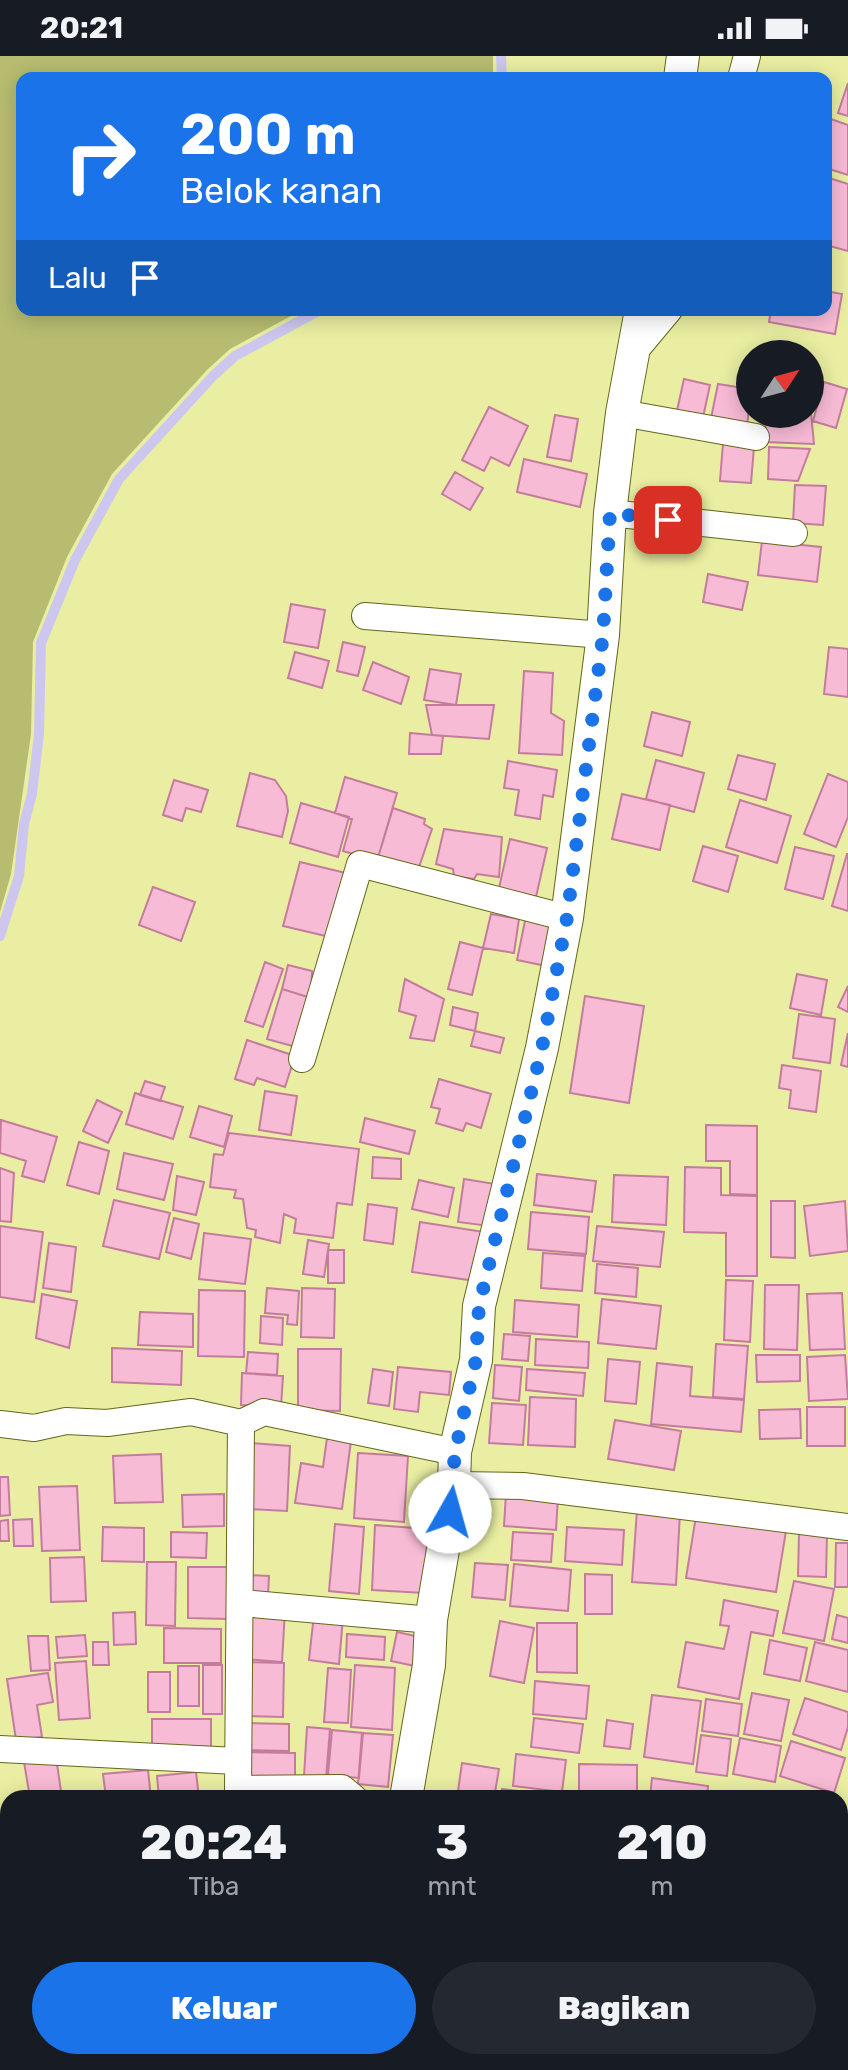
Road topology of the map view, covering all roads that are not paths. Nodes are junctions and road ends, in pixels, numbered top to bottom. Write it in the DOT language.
graph roads {
  1 [pos="640,316"];
  2 [pos="664,316"];
  3 [pos="634,352"];
  4 [pos="622,413"];
  5 [pos="756,437"];
  6 [pos="610,513"];
  7 [pos="794,533"];
  8 [pos="365,616"];
  9 [pos="603,635"];
  10 [pos="567,918"];
  11 [pos="302,1059"];
  12 [pos="241,1423"];
  13 [pos="0,1424"];
  14 [pos="455,1452"];
  15 [pos="454,1485"];
  16 [pos="848,1527"];
  17 [pos="242,1603"];
  18 [pos="431,1620"];
  19 [pos="0,1749"];
  20 [pos="237,1761"];
  21 [pos="238,1790"];
  22 [pos="300,1790"];
  23 [pos="344,1790"];
  24 [pos="407,1790"];
  1 -- 3 [label="street"];
  2 -- 3 [label="street"];
  3 -- 4 [label="street"];
  4 -- 5 [label="street"];
  4 -- 6 [label="street"];
  6 -- 7 [label="street"];
  6 -- 9 [label="street"];
  8 -- 9 [label="street"];
  9 -- 10 [label="street"];
  10 -- 11 [label="street"];
  10 -- 14 [label="street"];
  12 -- 13 [label="street"];
  12 -- 14 [label="street"];
  12 -- 17 [label="street"];
  14 -- 15 [label="street"];
  15 -- 16 [label="street"];
  15 -- 18 [label="street"];
  17 -- 18 [label="street"];
  17 -- 20 [label="street"];
  18 -- 24 [label="street"];
  19 -- 20 [label="street"];
  20 -- 21 [label="street"];
  22 -- 23 [label="street"];
}
